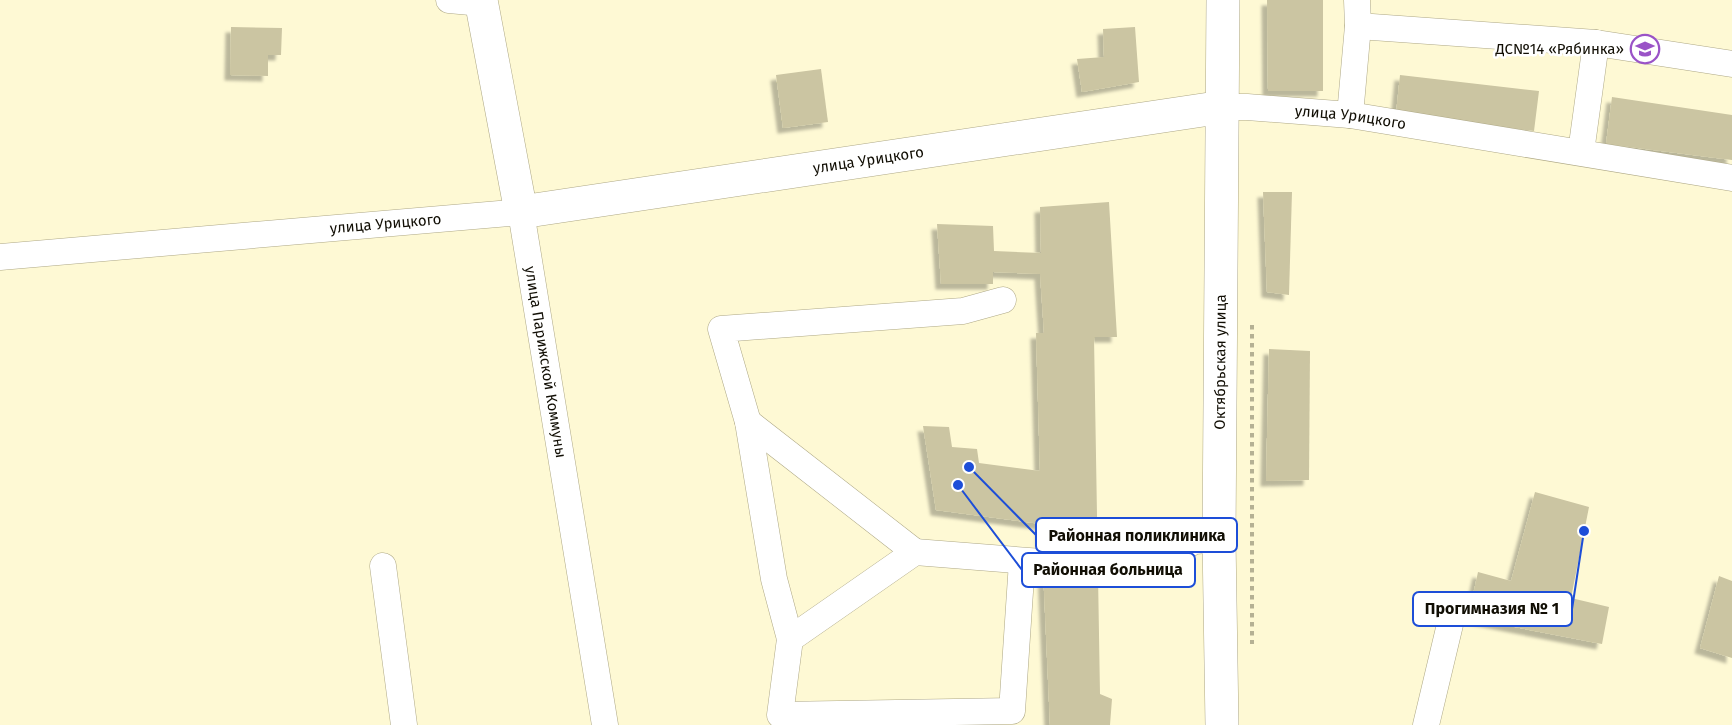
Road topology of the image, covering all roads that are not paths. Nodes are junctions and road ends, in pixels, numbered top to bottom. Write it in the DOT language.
graph roads {
  1 [pos="449,0"];
  2 [pos="1223,0"];
  3 [pos="1357,0"];
  4 [pos="481,1"];
  5 [pos="1358,26"];
  6 [pos="1596,43"];
  7 [pos="1732,64"];
  8 [pos="1223,107"];
  9 [pos="1350,115"];
  10 [pos="1581,152"];
  11 [pos="1732,178"];
  12 [pos="521,212"];
  13 [pos="0,256"];
  14 [pos="1003,300"];
  15 [pos="748,422"];
  16 [pos="1219,539"];
  17 [pos="915,552"];
  18 [pos="1098,562"];
  19 [pos="383,566"];
  20 [pos="1452,616"];
  21 [pos="790,639"];
  22 [pos="404,725"];
  23 [pos="605,725"];
  24 [pos="1222,725"];
  25 [pos="1426,725"];
  1 -- 4 [label="street"];
  2 -- 8 [label="main road, Октябрьская улица"];
  3 -- 5 [label="street"];
  4 -- 12 [label="main road, улица Парижской Коммуны"];
  5 -- 6 [label="street"];
  5 -- 9 [label="street"];
  6 -- 7 [label="street"];
  6 -- 10 [label="street"];
  8 -- 9 [label="street, улица Урицкого"];
  8 -- 12 [label="main road, улица Урицкого"];
  8 -- 16 [label="main road, Октябрьская улица"];
  9 -- 10 [label="street, улица Урицкого"];
  10 -- 11 [label="street, улица Урицкого"];
  12 -- 13 [label="street, улица Урицкого"];
  12 -- 23 [label="street, улица Парижской Коммуны"];
  14 -- 15 [label="street"];
  15 -- 17 [label="street"];
  15 -- 21 [label="street"];
  16 -- 18 [label="street"];
  16 -- 24 [label="main road, Октябрьская улица"];
  17 -- 21 [label="street"];
  17 -- 21 [label="street"];
  19 -- 22 [label="street"];
  20 -- 25 [label="street"];
}
